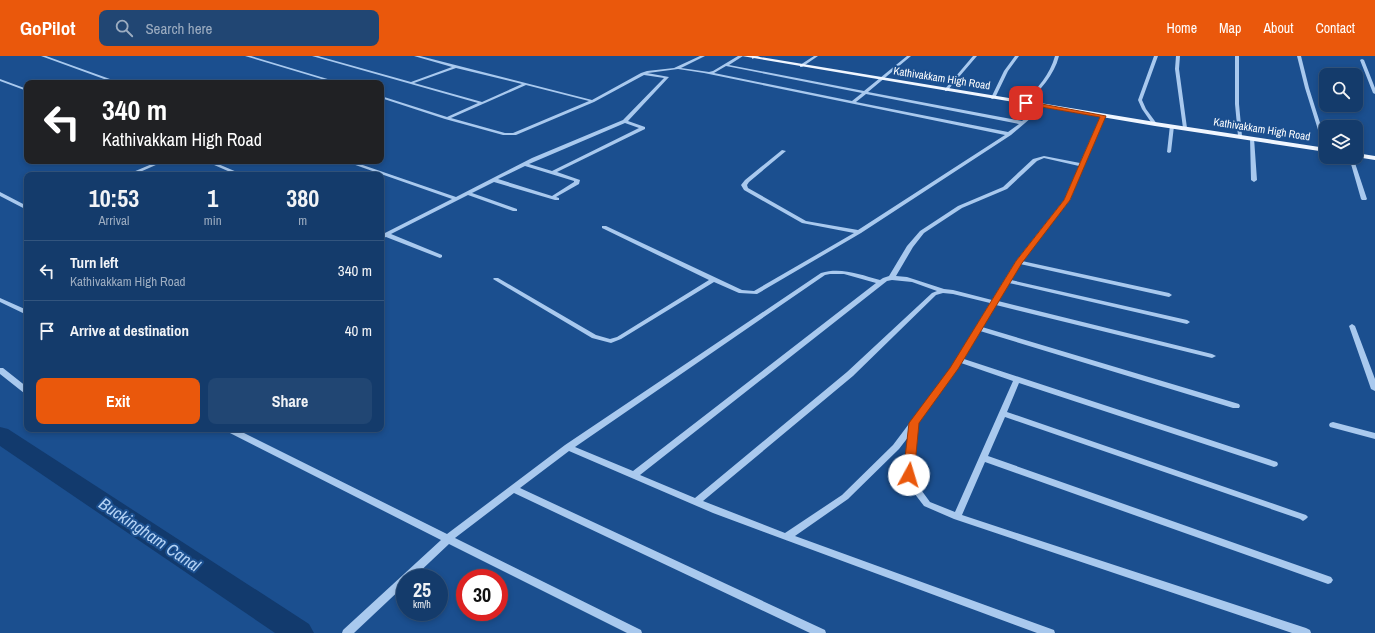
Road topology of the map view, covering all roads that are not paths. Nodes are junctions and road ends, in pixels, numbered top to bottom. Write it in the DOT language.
graph roads {
  1 [pos="43,56"];
  2 [pos="247,56"];
  3 [pos="314,56"];
  4 [pos="416,56"];
  5 [pos="703,56"];
  6 [pos="741,56"];
  7 [pos="745,56"];
  8 [pos="816,56"];
  9 [pos="909,56"];
  10 [pos="975,56"];
  11 [pos="1017,56"];
  12 [pos="1057,56"];
  13 [pos="1156,56"];
  14 [pos="1178,56"];
  15 [pos="1237,56"];
  16 [pos="1299,56"];
  17 [pos="755,57"];
  18 [pos="1362,60"];
  19 [pos="726,65"];
  20 [pos="801,66"];
  21 [pos="456,67"];
  22 [pos="677,68"];
  23 [pos="703,72"];
  24 [pos="642,74"];
  25 [pos="880,79"];
  26 [pos="0,80"];
  27 [pos="111,80"];
  28 [pos="329,80"];
  29 [pos="413,82"];
  30 [pos="526,84"];
  31 [pos="24,89"];
  32 [pos="946,90"];
  33 [pos="866,92"];
  34 [pos="1375,93"];
  35 [pos="384,97"];
  36 [pos="993,98"];
  37 [pos="593,101"];
  38 [pos="482,102"];
  39 [pos="852,103"];
  40 [pos="1026,103"];
  41 [pos="1043,106"];
  42 [pos="1103,116"];
  43 [pos="447,118"];
  44 [pos="625,121"];
  45 [pos="1023,123"];
  46 [pos="1155,124"];
  47 [pos="1172,126"];
  48 [pos="1185,128"];
  49 [pos="1319,128"];
  50 [pos="1009,134"];
  51 [pos="1240,136"];
  52 [pos="1252,138"];
  53 [pos="1319,149"];
  54 [pos="784,151"];
  55 [pos="1169,152"];
  56 [pos="1363,155"];
  57 [pos="1375,158"];
  58 [pos="156,164"];
  59 [pos="214,164"];
  60 [pos="355,164"];
  61 [pos="525,164"];
  62 [pos="1353,164"];
  63 [pos="1083,165"];
  64 [pos="136,172"];
  65 [pos="234,172"];
  66 [pos="378,172"];
  67 [pos="553,172"];
  68 [pos="384,174"];
  69 [pos="494,180"];
  70 [pos="1254,180"];
  71 [pos="468,193"];
  72 [pos="0,194"];
  73 [pos="553,197"];
  74 [pos="457,199"];
  75 [pos="559,199"];
  76 [pos="1364,199"];
  77 [pos="24,206"];
  78 [pos="515,210"];
  79 [pos="604,226"];
  80 [pos="859,232"];
  81 [pos="384,235"];
  82 [pos="384,235"];
  83 [pos="440,256"];
  84 [pos="1018,262"];
  85 [pos="892,277"];
  86 [pos="496,279"];
  87 [pos="714,280"];
  88 [pos="1008,281"];
  89 [pos="881,282"];
  90 [pos="943,291"];
  91 [pos="1169,295"];
  92 [pos="0,300"];
  93 [pos="995,302"];
  94 [pos="24,311"];
  95 [pos="1187,322"];
  96 [pos="1352,326"];
  97 [pos="978,328"];
  98 [pos="1212,356"];
  99 [pos="959,360"];
  100 [pos="0,370"];
  101 [pos="1017,380"];
  102 [pos="1375,389"];
  103 [pos="24,390"];
  104 [pos="1236,406"];
  105 [pos="1002,414"];
  106 [pos="914,423"];
  107 [pos="1333,425"];
  108 [pos="235,432"];
  109 [pos="1375,436"];
  110 [pos="568,447"];
  111 [pos="982,458"];
  112 [pos="1274,464"];
  113 [pos="634,475"];
  114 [pos="514,489"];
  115 [pos="696,502"];
  116 [pos="957,517"];
  117 [pos="1303,518"];
  118 [pos="786,537"];
  119 [pos="448,539"];
  120 [pos="416,569"];
  121 [pos="1328,580"];
  122 [pos="396,586"];
  123 [pos="346,633"];
  124 [pos="638,633"];
  125 [pos="820,633"];
  126 [pos="1050,633"];
  127 [pos="1306,633"];
  1 -- 27 [label="street"];
  2 -- 28 [label="street"];
  3 -- 29 [label="street"];
  4 -- 21 [label="street"];
  5 -- 22 [label="street"];
  6 -- 19 [label="street"];
  7 -- 17 [label="main road, Kathivakkam High Road"];
  8 -- 20 [label="street"];
  9 -- 25 [label="street"];
  10 -- 32 [label="street"];
  11 -- 36 [label="street"];
  12 -- 40 [label="street"];
  13 -- 46 [label="street"];
  14 -- 48 [label="street"];
  15 -- 51 [label="street"];
  16 -- 49 [label="street"];
  17 -- 20 [label="main road, Kathivakkam High Road"];
  18 -- 34 [label="street"];
  19 -- 23 [label="street"];
  19 -- 33 [label="street"];
  20 -- 25 [label="main road, Kathivakkam High Road"];
  21 -- 29 [label="street"];
  21 -- 30 [label="street"];
  22 -- 23 [label="street"];
  22 -- 24 [label="street"];
  23 -- 39 [label="street"];
  24 -- 37 [label="street"];
  24 -- 44 [label="street"];
  25 -- 32 [label="main road, Kathivakkam High Road"];
  25 -- 33 [label="street"];
  26 -- 31 [label="street"];
  29 -- 38 [label="street"];
  30 -- 37 [label="street"];
  30 -- 38 [label="street"];
  32 -- 36 [label="main road, Kathivakkam High Road"];
  33 -- 39 [label="street"];
  33 -- 45 [label="street"];
  35 -- 43 [label="street"];
  36 -- 40 [label="main road, Kathivakkam High Road"];
  37 -- 43 [label="street"];
  38 -- 43 [label="street"];
  39 -- 50 [label="street"];
  40 -- 41 [label="main road, Kathivakkam High Road"];
  41 -- 42 [label="main road, Kathivakkam High Road"];
  41 -- 45 [label="street"];
  42 -- 46 [label="main road, Kathivakkam High Road"];
  42 -- 63 [label="street"];
  44 -- 61 [label="street"];
  44 -- 67 [label="street"];
  45 -- 50 [label="street"];
  46 -- 47 [label="main road, Kathivakkam High Road"];
  47 -- 48 [label="main road, Kathivakkam High Road"];
  47 -- 55 [label="street"];
  48 -- 51 [label="main road, Kathivakkam High Road"];
  50 -- 80 [label="street"];
  51 -- 52 [label="main road, Kathivakkam High Road"];
  52 -- 53 [label="main road, Kathivakkam High Road"];
  52 -- 70 [label="street"];
  54 -- 80 [label="street"];
  56 -- 57 [label="main road"];
  58 -- 64 [label="street"];
  59 -- 65 [label="street"];
  60 -- 66 [label="street"];
  61 -- 67 [label="street"];
  61 -- 69 [label="street"];
  62 -- 76 [label="street"];
  63 -- 84 [label="street"];
  63 -- 85 [label="street"];
  67 -- 73 [label="street"];
  68 -- 74 [label="street"];
  69 -- 71 [label="street"];
  69 -- 73 [label="street"];
  71 -- 74 [label="street"];
  71 -- 78 [label="street"];
  72 -- 77 [label="street"];
  73 -- 75 [label="street"];
  74 -- 81 [label="street"];
  79 -- 87 [label="street"];
  80 -- 87 [label="street"];
  82 -- 83 [label="street"];
  84 -- 88 [label="street"];
  84 -- 91 [label="street"];
  85 -- 89 [label="street"];
  85 -- 90 [label="street"];
  86 -- 87 [label="street"];
  88 -- 93 [label="street"];
  88 -- 95 [label="street"];
  89 -- 110 [label="street"];
  89 -- 113 [label="street"];
  90 -- 93 [label="street"];
  90 -- 115 [label="street"];
  92 -- 94 [label="street"];
  93 -- 97 [label="street"];
  93 -- 98 [label="street"];
  96 -- 102 [label="street"];
  97 -- 99 [label="street"];
  97 -- 104 [label="street"];
  99 -- 101 [label="street"];
  99 -- 106 [label="street"];
  100 -- 103 [label="street"];
  101 -- 105 [label="street"];
  101 -- 112 [label="street"];
  105 -- 111 [label="street"];
  105 -- 117 [label="street"];
  106 -- 116 [label="street"];
  106 -- 118 [label="street"];
  107 -- 109 [label="street"];
  108 -- 119 [label="street"];
  110 -- 113 [label="street"];
  110 -- 114 [label="street"];
  111 -- 116 [label="street"];
  111 -- 121 [label="street"];
  113 -- 115 [label="street"];
  114 -- 119 [label="street"];
  114 -- 125 [label="street"];
  115 -- 118 [label="street"];
  116 -- 127 [label="street"];
  118 -- 126 [label="street"];
  119 -- 120 [label="street"];
  119 -- 124 [label="street"];
  122 -- 123 [label="street"];
}
